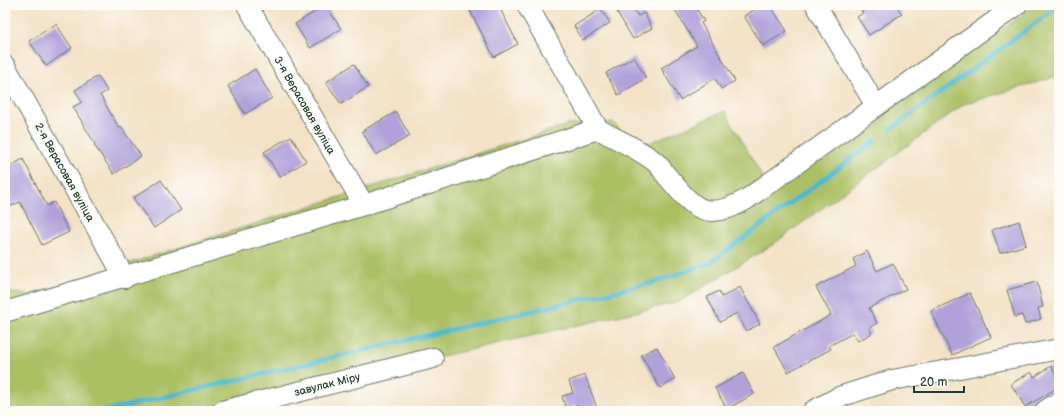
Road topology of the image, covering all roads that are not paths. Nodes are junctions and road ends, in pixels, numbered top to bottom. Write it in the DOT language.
graph roads {
  1 [pos="247,5"];
  2 [pos="527,5"];
  3 [pos="816,5"];
  4 [pos="1017,5"];
  5 [pos="5,66"];
  6 [pos="876,106"];
  7 [pos="598,129"];
  8 [pos="364,205"];
  9 [pos="124,278"];
  10 [pos="5,312"];
  11 [pos="1059,349"];
  12 [pos="433,358"];
  13 [pos="1059,402"];
  14 [pos="222,411"];
  15 [pos="813,411"];
  16 [pos="1045,411"];
  1 -- 8 [label="street, 3-я Верасовая вуліца"];
  2 -- 7 [label="street"];
  3 -- 6 [label="street"];
  4 -- 6 [label="street"];
  5 -- 9 [label="street, 2-я Верасовая вуліца"];
  6 -- 7 [label="street"];
  7 -- 8 [label="street"];
  8 -- 9 [label="street"];
  9 -- 10 [label="street"];
  11 -- 15 [label="street"];
  12 -- 14 [label="street, завулак Міру"];
  13 -- 16 [label="street"];
}
